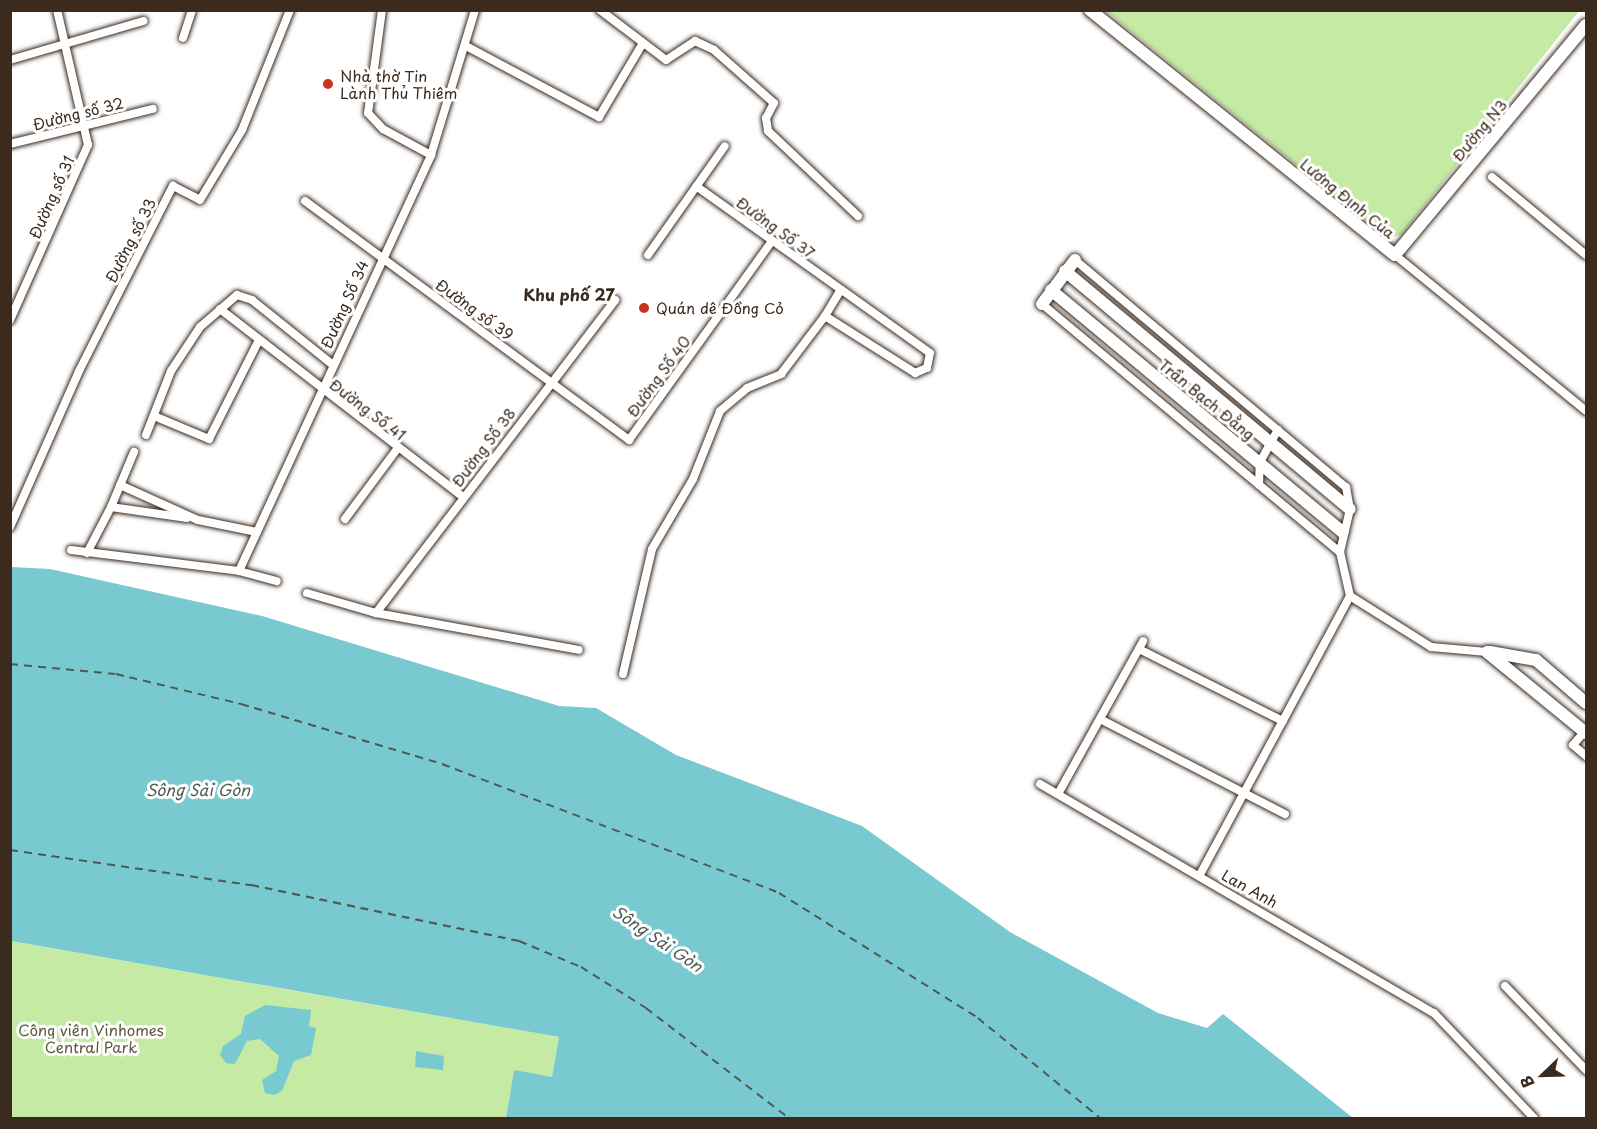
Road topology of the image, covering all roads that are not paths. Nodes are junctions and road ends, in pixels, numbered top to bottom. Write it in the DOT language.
graph roads {
  1 [pos="57,10"];
  2 [pos="192,10"];
  3 [pos="290,10"];
  4 [pos="382,10"];
  5 [pos="475,10"];
  6 [pos="600,10"];
  7 [pos="1090,10"];
  8 [pos="143,21"];
  9 [pos="1587,25"];
  10 [pos="183,38"];
  11 [pos="65,42"];
  12 [pos="644,43"];
  13 [pos="466,46"];
  14 [pos="10,60"];
  15 [pos="153,109"];
  16 [pos="84,125"];
  17 [pos="10,144"];
  18 [pos="724,146"];
  19 [pos="431,155"];
  20 [pos="1492,177"];
  21 [pos="696,186"];
  22 [pos="305,201"];
  23 [pos="858,216"];
  24 [pos="772,241"];
  25 [pos="648,255"];
  26 [pos="1395,255"];
  27 [pos="1587,255"];
  28 [pos="380,256"];
  29 [pos="1075,260"];
  30 [pos="1065,271"];
  31 [pos="841,290"];
  32 [pos="1052,290"];
  33 [pos="615,300"];
  34 [pos="1042,304"];
  35 [pos="220,309"];
  36 [pos="825,316"];
  37 [pos="10,320"];
  38 [pos="259,340"];
  39 [pos="332,364"];
  40 [pos="549,381"];
  41 [pos="321,390"];
  42 [pos="1587,411"];
  43 [pos="154,416"];
  44 [pos="1278,430"];
  45 [pos="146,435"];
  46 [pos="629,440"];
  47 [pos="1269,440"];
  48 [pos="398,448"];
  49 [pos="134,452"];
  50 [pos="1260,462"];
  51 [pos="120,485"];
  52 [pos="1259,485"];
  53 [pos="463,497"];
  54 [pos="111,507"];
  55 [pos="1350,509"];
  56 [pos="345,519"];
  57 [pos="198,520"];
  58 [pos="10,526"];
  59 [pos="257,532"];
  60 [pos="1343,532"];
  61 [pos="71,550"];
  62 [pos="1340,552"];
  63 [pos="87,553"];
  64 [pos="239,571"];
  65 [pos="277,581"];
  66 [pos="307,593"];
  67 [pos="1350,596"];
  68 [pos="376,613"];
  69 [pos="579,650"];
  70 [pos="1487,652"];
  71 [pos="622,674"];
  72 [pos="1587,703"];
  73 [pos="1100,719"];
  74 [pos="1283,721"];
  75 [pos="1586,732"];
  76 [pos="1587,756"];
  77 [pos="1040,784"];
  78 [pos="1246,792"];
  79 [pos="1058,794"];
  80 [pos="1285,814"];
  81 [pos="1200,875"];
  82 [pos="1504,986"];
  83 [pos="1587,1070"];
  84 [pos="1534,1119"];
  1 -- 11 [label="street, Đường số 31"];
  2 -- 10 [label="street"];
  3 -- 58 [label="street, Đường số 33"];
  4 -- 19 [label="street"];
  5 -- 13 [label="street, Đường Số 34"];
  6 -- 12 [label="street"];
  7 -- 26 [label="street, Lương Định Của"];
  8 -- 11 [label="street"];
  9 -- 26 [label="street, Đường N3"];
  11 -- 14 [label="street"];
  11 -- 16 [label="street, Đường số 31"];
  12 -- 13 [label="street"];
  12 -- 23 [label="street"];
  13 -- 19 [label="street, Đường Số 34"];
  15 -- 16 [label="street, Đường số 32"];
  16 -- 17 [label="street, Đường số 32"];
  16 -- 37 [label="street, Đường số 31"];
  18 -- 21 [label="street"];
  19 -- 28 [label="street, Đường Số 34"];
  20 -- 27 [label="street"];
  21 -- 24 [label="street, Đường Số 37"];
  21 -- 25 [label="street"];
  22 -- 28 [label="street, Đường số 39"];
  24 -- 31 [label="street, Đường Số 37"];
  24 -- 46 [label="street, Đường Số 40"];
  26 -- 42 [label="street, Lương Định Của"];
  28 -- 39 [label="street, Đường Số 34"];
  28 -- 40 [label="street, Đường số 39"];
  29 -- 30 [label="street"];
  29 -- 44 [label="street"];
  30 -- 32 [label="street"];
  30 -- 47 [label="street, Trần Bạch Đằng"];
  31 -- 36 [label="street"];
  31 -- 36 [label="street, Đường Số 37"];
  32 -- 34 [label="street"];
  32 -- 50 [label="street, Trần Bạch Đằng"];
  33 -- 40 [label="street, Đường Số 38"];
  34 -- 52 [label="street"];
  35 -- 38 [label="street, Đường Số 41"];
  35 -- 39 [label="street"];
  35 -- 43 [label="street"];
  36 -- 71 [label="street"];
  38 -- 41 [label="street, Đường Số 41"];
  38 -- 43 [label="street"];
  39 -- 41 [label="street, Đường Số 34"];
  40 -- 46 [label="street, Đường số 39"];
  40 -- 53 [label="street, Đường Số 38"];
  41 -- 48 [label="street, Đường Số 41"];
  41 -- 59 [label="street, Đường Số 34"];
  43 -- 45 [label="street"];
  44 -- 47 [label="street"];
  44 -- 55 [label="street"];
  47 -- 50 [label="street"];
  47 -- 55 [label="street, Trần Bạch Đằng"];
  48 -- 53 [label="street, Đường Số 41"];
  48 -- 56 [label="street"];
  49 -- 51 [label="street"];
  50 -- 52 [label="street"];
  50 -- 60 [label="street, Trần Bạch Đằng"];
  51 -- 54 [label="street"];
  51 -- 57 [label="street"];
  52 -- 62 [label="street"];
  53 -- 68 [label="street, Đường Số 38"];
  54 -- 57 [label="street"];
  54 -- 63 [label="street"];
  55 -- 60 [label="street"];
  57 -- 59 [label="street"];
  59 -- 64 [label="street, Đường Số 34"];
  60 -- 62 [label="street"];
  61 -- 63 [label="street"];
  62 -- 67 [label="street"];
  63 -- 64 [label="street"];
  64 -- 65 [label="street"];
  66 -- 68 [label="street"];
  67 -- 70 [label="street"];
  67 -- 74 [label="street, Lan Anh"];
  68 -- 69 [label="street"];
  70 -- 72 [label="street"];
  70 -- 75 [label="street"];
  73 -- 74 [label="street"];
  73 -- 78 [label="street"];
  73 -- 79 [label="street"];
  74 -- 78 [label="street, Lan Anh"];
  75 -- 76 [label="street"];
  77 -- 79 [label="street"];
  78 -- 80 [label="street"];
  78 -- 81 [label="street, Lan Anh"];
  79 -- 81 [label="street"];
  81 -- 84 [label="street, Lan Anh"];
  82 -- 83 [label="street"];
}
